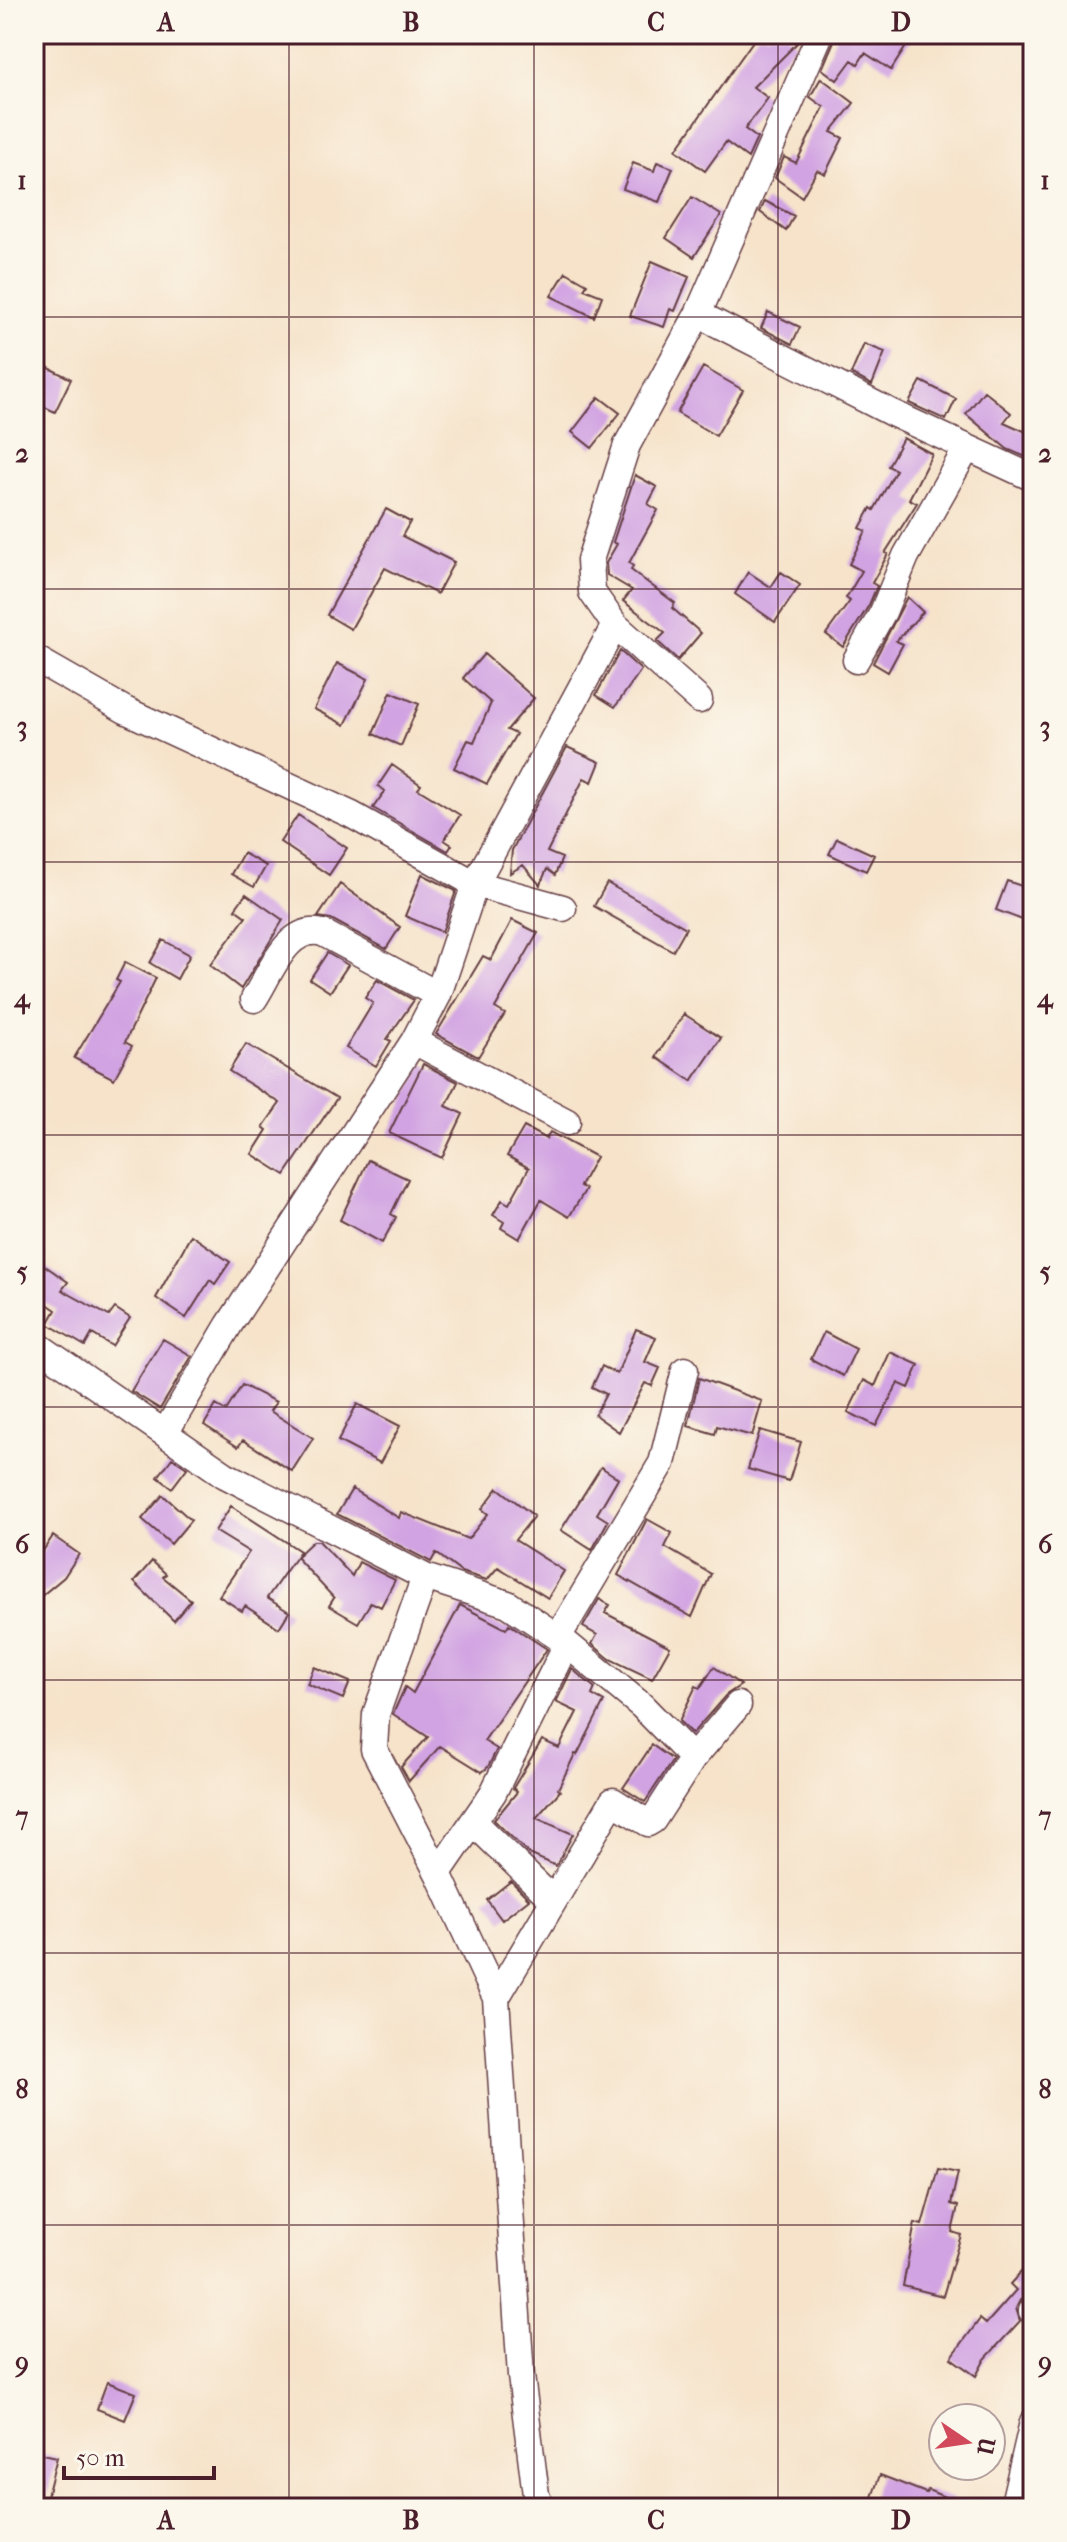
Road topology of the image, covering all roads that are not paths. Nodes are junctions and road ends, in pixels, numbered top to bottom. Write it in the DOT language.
graph roads {
  1 [pos="820,34"];
  2 [pos="698,314"];
  3 [pos="967,448"];
  4 [pos="1033,478"];
  5 [pos="615,625"];
  6 [pos="34,658"];
  7 [pos="856,660"];
  8 [pos="699,700"];
  9 [pos="475,884"];
  10 [pos="563,908"];
  11 [pos="438,995"];
  12 [pos="254,999"];
  13 [pos="414,1041"];
  14 [pos="567,1122"];
  15 [pos="34,1343"];
  16 [pos="685,1370"];
  17 [pos="165,1433"];
  18 [pos="425,1577"];
  19 [pos="562,1640"];
  20 [pos="738,1705"];
  21 [pos="693,1758"];
  22 [pos="473,1822"];
  23 [pos="438,1873"];
  24 [pos="553,1900"];
  25 [pos="496,1998"];
  26 [pos="1033,2422"];
  27 [pos="541,2508"];
  28 [pos="1013,2508"];
  1 -- 2 [label="street"];
  2 -- 3 [label="street"];
  2 -- 5 [label="street"];
  3 -- 4 [label="street"];
  3 -- 7 [label="street"];
  5 -- 8 [label="street"];
  5 -- 9 [label="street"];
  6 -- 9 [label="street"];
  9 -- 10 [label="street"];
  9 -- 11 [label="street"];
  11 -- 12 [label="street"];
  11 -- 13 [label="street"];
  13 -- 14 [label="street"];
  13 -- 17 [label="street"];
  15 -- 17 [label="street"];
  16 -- 19 [label="street"];
  17 -- 18 [label="street"];
  18 -- 19 [label="street"];
  18 -- 23 [label="street"];
  19 -- 21 [label="street"];
  19 -- 22 [label="street"];
  20 -- 21 [label="street"];
  21 -- 24 [label="street"];
  22 -- 23 [label="street"];
  22 -- 24 [label="street"];
  23 -- 25 [label="street"];
  24 -- 25 [label="street"];
  25 -- 27 [label="street"];
  26 -- 28 [label="street"];
}
